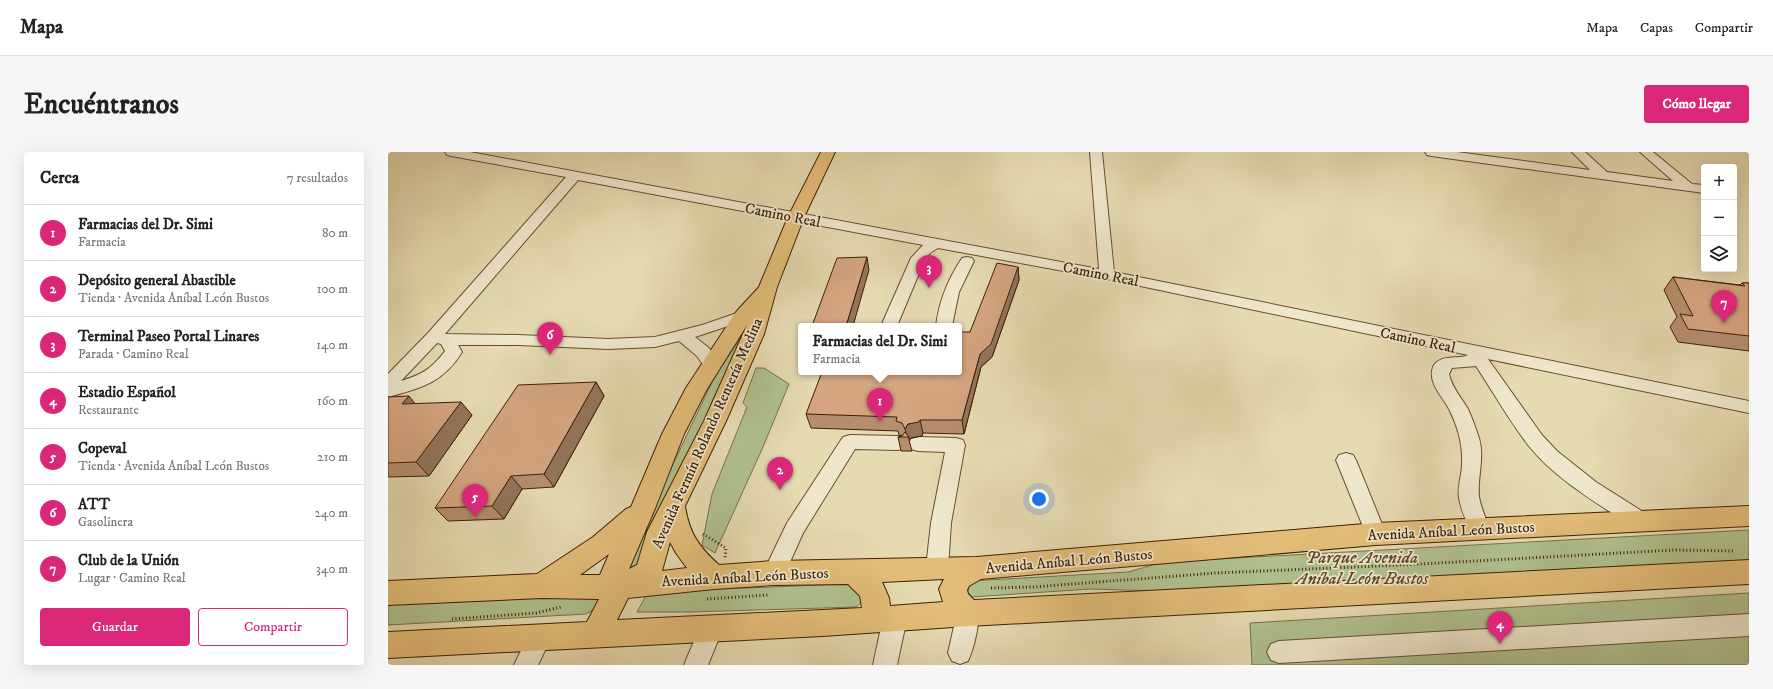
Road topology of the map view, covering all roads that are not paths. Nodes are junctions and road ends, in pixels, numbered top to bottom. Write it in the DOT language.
graph roads {
  1 [pos="828,152"];
  2 [pos="1096,152"];
  3 [pos="1431,152"];
  4 [pos="1513,152"];
  5 [pos="1578,152"];
  6 [pos="1646,152"];
  7 [pos="458,153"];
  8 [pos="1449,153"];
  9 [pos="1525,165"];
  10 [pos="1459,167"];
  11 [pos="575,175"];
  12 [pos="1603,175"];
  13 [pos="1688,187"];
  14 [pos="1701,189"];
  15 [pos="796,217"];
  16 [pos="919,247"];
  17 [pos="965,255"];
  18 [pos="1107,275"];
  19 [pos="768,287"];
  20 [pos="742,316"];
  21 [pos="890,323"];
  22 [pos="944,323"];
  23 [pos="682,336"];
  24 [pos="441,339"];
  25 [pos="1477,356"];
  26 [pos="712,365"];
  27 [pos="388,384"];
  28 [pos="388,391"];
  29 [pos="1749,407"];
  30 [pos="898,443"];
  31 [pos="918,444"];
  32 [pos="1346,460"];
  33 [pos="673,505"];
  34 [pos="644,506"];
  35 [pos="1749,516"];
  36 [pos="1641,521"];
  37 [pos="1480,529"];
  38 [pos="1376,534"];
  39 [pos="1746,562"];
  40 [pos="937,568"];
  41 [pos="852,572"];
  42 [pos="774,573"];
  43 [pos="714,576"];
  44 [pos="981,578"];
  45 [pos="542,586"];
  46 [pos="620,587"];
  47 [pos="388,593"];
  48 [pos="968,613"];
  49 [pos="883,619"];
  50 [pos="1749,625"];
  51 [pos="711,628"];
  52 [pos="596,634"];
  53 [pos="539,638"];
  54 [pos="388,645"];
  55 [pos="1279,652"];
  56 [pos="960,653"];
  57 [pos="526,665"];
  58 [pos="696,665"];
  59 [pos="885,665"];
  1 -- 15 [label="main road, Avenida Fermín Rolando Rentería Medina"];
  2 -- 18 [label="street"];
  3 -- 8 [label="street"];
  4 -- 9 [label="street"];
  5 -- 12 [label="street"];
  6 -- 13 [label="street"];
  7 -- 11 [label="street, Camino Real"];
  8 -- 9 [label="street"];
  8 -- 10 [label="street"];
  9 -- 12 [label="street"];
  11 -- 15 [label="street, Camino Real"];
  11 -- 24 [label="street"];
  12 -- 13 [label="street"];
  13 -- 14 [label="street"];
  15 -- 16 [label="street, Camino Real"];
  15 -- 19 [label="main road, Avenida Fermín Rolando Rentería Medina"];
  16 -- 17 [label="street, Camino Real"];
  16 -- 21 [label="street"];
  17 -- 18 [label="street, Camino Real"];
  17 -- 22 [label="street"];
  18 -- 25 [label="street, Camino Real"];
  19 -- 20 [label="main road, Avenida Fermín Rolando Rentería Medina"];
  19 -- 33 [label="main road, Avenida Fermín Rolando Rentería Medina"];
  20 -- 23 [label="street"];
  20 -- 26 [label="main road, Avenida Fermín Rolando Rentería Medina"];
  23 -- 24 [label="street"];
  23 -- 26 [label="street"];
  24 -- 27 [label="street"];
  24 -- 28 [label="street"];
  25 -- 29 [label="street, Camino Real"];
  25 -- 36 [label="street"];
  25 -- 37 [label="street"];
  26 -- 34 [label="main road, Avenida Fermín Rolando Rentería Medina"];
  30 -- 42 [label="street"];
  31 -- 40 [label="street"];
  32 -- 38 [label="street"];
  33 -- 43 [label="main road"];
  33 -- 46 [label="main road, Avenida Fermín Rolando Rentería Medina"];
  34 -- 45 [label="main road"];
  34 -- 46 [label="main road, Avenida Fermín Rolando Rentería Medina"];
  35 -- 36 [label="main road, Avenida Aníbal León Bustos"];
  36 -- 37 [label="main road, Avenida Aníbal León Bustos"];
  37 -- 38 [label="main road, Avenida Aníbal León Bustos"];
  38 -- 44 [label="main road, Avenida Aníbal León Bustos"];
  39 -- 48 [label="main road"];
  40 -- 41 [label="main road, Avenida Aníbal León Bustos"];
  40 -- 44 [label="main road, Avenida Aníbal León Bustos"];
  41 -- 42 [label="main road, Avenida Aníbal León Bustos"];
  41 -- 49 [label="main road"];
  42 -- 43 [label="main road, Avenida Aníbal León Bustos"];
  43 -- 46 [label="main road, Avenida Aníbal León Bustos"];
  44 -- 48 [label="main road"];
  45 -- 46 [label="main road, Avenida Aníbal León Bustos"];
  45 -- 47 [label="main road, Avenida Aníbal León Bustos"];
  46 -- 52 [label="main road"];
  48 -- 49 [label="main road"];
  48 -- 56 [label="street"];
  49 -- 51 [label="main road"];
  49 -- 59 [label="street"];
  50 -- 55 [label="street"];
  51 -- 52 [label="main road"];
  51 -- 58 [label="street"];
  52 -- 53 [label="main road"];
  53 -- 54 [label="main road"];
  53 -- 57 [label="street"];
}
